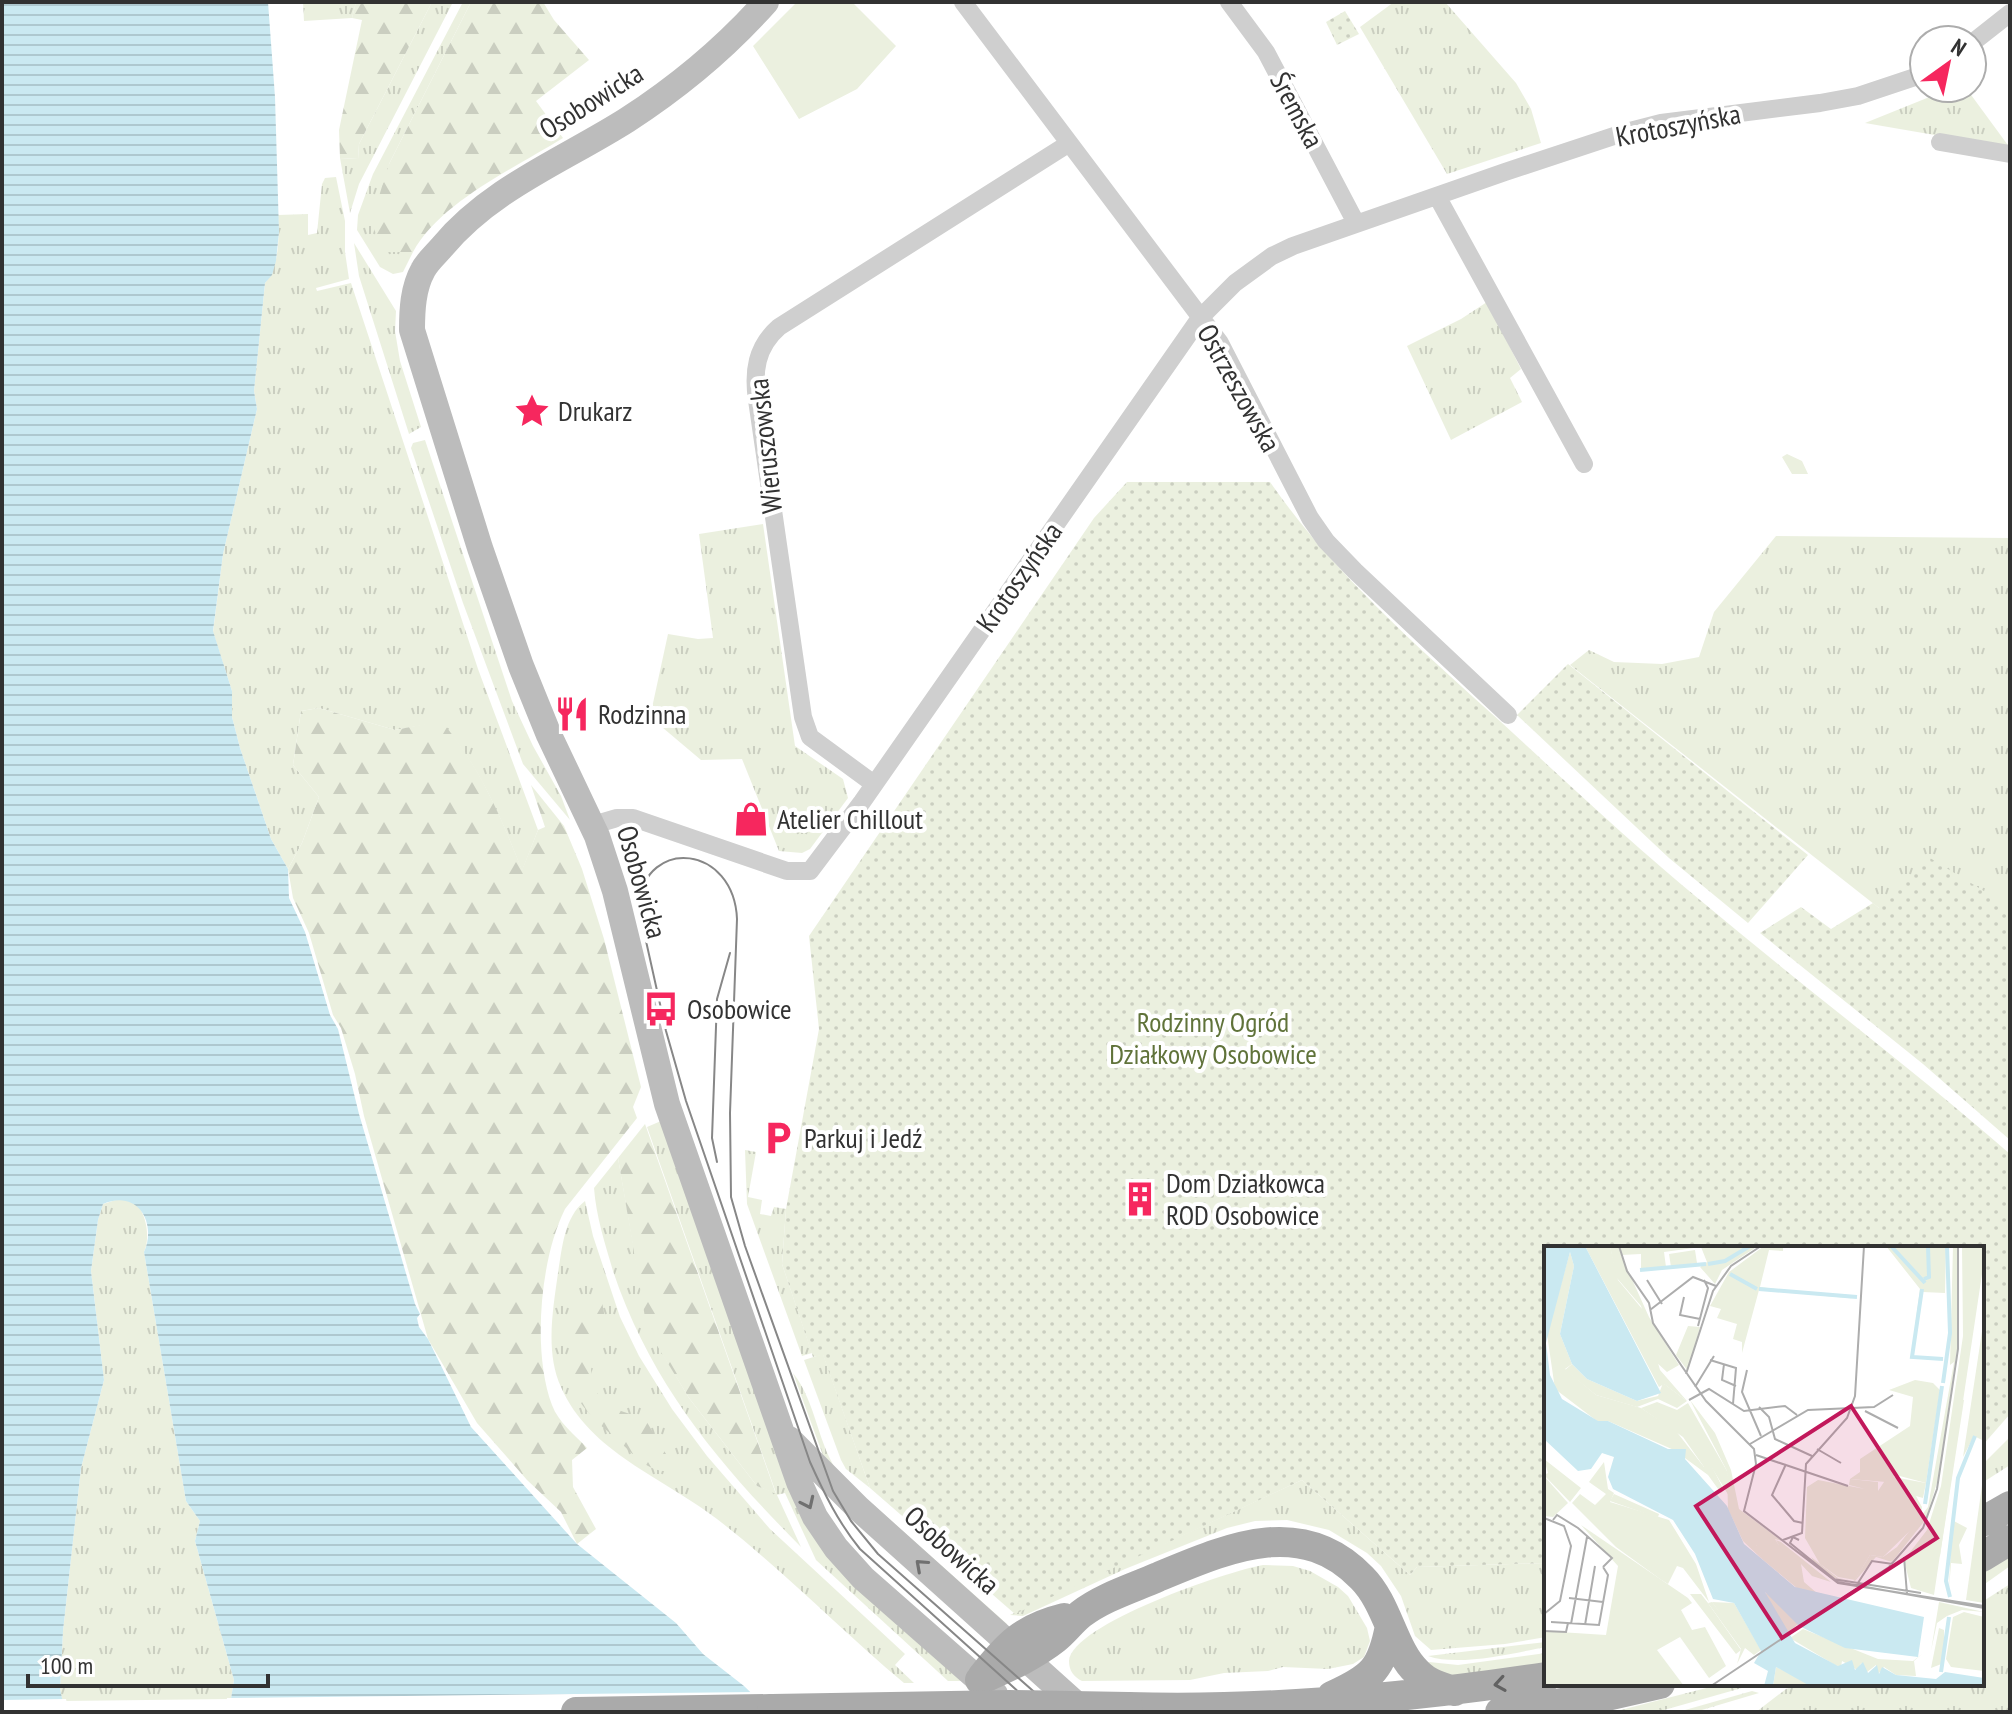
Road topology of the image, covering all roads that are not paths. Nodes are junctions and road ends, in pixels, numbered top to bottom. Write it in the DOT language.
graph roads {
  1 [pos="766,2"];
  2 [pos="963,2"];
  3 [pos="1229,2"];
  4 [pos="2010,13"];
  5 [pos="1988,30"];
  6 [pos="1908,79"];
  7 [pos="1940,142"];
  8 [pos="1068,144"];
  9 [pos="2010,154"];
  10 [pos="1437,196"];
  11 [pos="1356,223"];
  12 [pos="1200,318"];
  13 [pos="1584,464"];
  14 [pos="1508,715"];
  15 [pos="874,784"];
  16 [pos="593,825"];
  17 [pos="781,1430"];
  18 [pos="2010,1506"];
  19 [pos="1984,1521"];
  20 [pos="2010,1540"];
  21 [pos="1984,1556"];
  22 [pos="1390,1626"];
  23 [pos="1016,1652"];
  24 [pos="1544,1677"];
  25 [pos="980,1680"];
  26 [pos="1653,1686"];
  27 [pos="1455,1691"];
  28 [pos="1320,1701"];
  29 [pos="1592,1704"];
  30 [pos="576,1712"];
  31 [pos="1016,1712"];
  32 [pos="1085,1712"];
  33 [pos="1500,1712"];
  1 -- 16 [label="street, Osobowicka"];
  2 -- 8 [label="street, Ostrzeszowska"];
  3 -- 11 [label="street, Śremska"];
  4 -- 5 [label="street"];
  6 -- 10 [label="street, Krotoszyńska"];
  7 -- 9 [label="street"];
  8 -- 12 [label="street, Ostrzeszowska"];
  8 -- 15 [label="street, Wieruszowska"];
  10 -- 11 [label="street, Krotoszyńska"];
  10 -- 13 [label="street"];
  11 -- 12 [label="street, Krotoszyńska"];
  12 -- 14 [label="street, Ostrzeszowska"];
  12 -- 15 [label="street, Krotoszyńska"];
  15 -- 16 [label="street, Krotoszyńska"];
  16 -- 17 [label="street, Osobowicka"];
  23 -- 17 [label="street, Osobowicka, one-way"];
  17 -- 25 [label="street, Osobowicka, one-way"];
  18 -- 19 [label="main road"];
  20 -- 21 [label="main road"];
  22 -- 23 [label="main road"];
  22 -- 27 [label="main road"];
  22 -- 28 [label="main road"];
  23 -- 25 [label="main road"];
  23 -- 32 [label="street, Osobowicka"];
  24 -- 27 [label="main road, one-way"];
  25 -- 31 [label="street, Osobowicka"];
  26 -- 29 [label="main road"];
  27 -- 28 [label="main road"];
  28 -- 30 [label="main road, bridge"];
  29 -- 33 [label="main road"];
}
